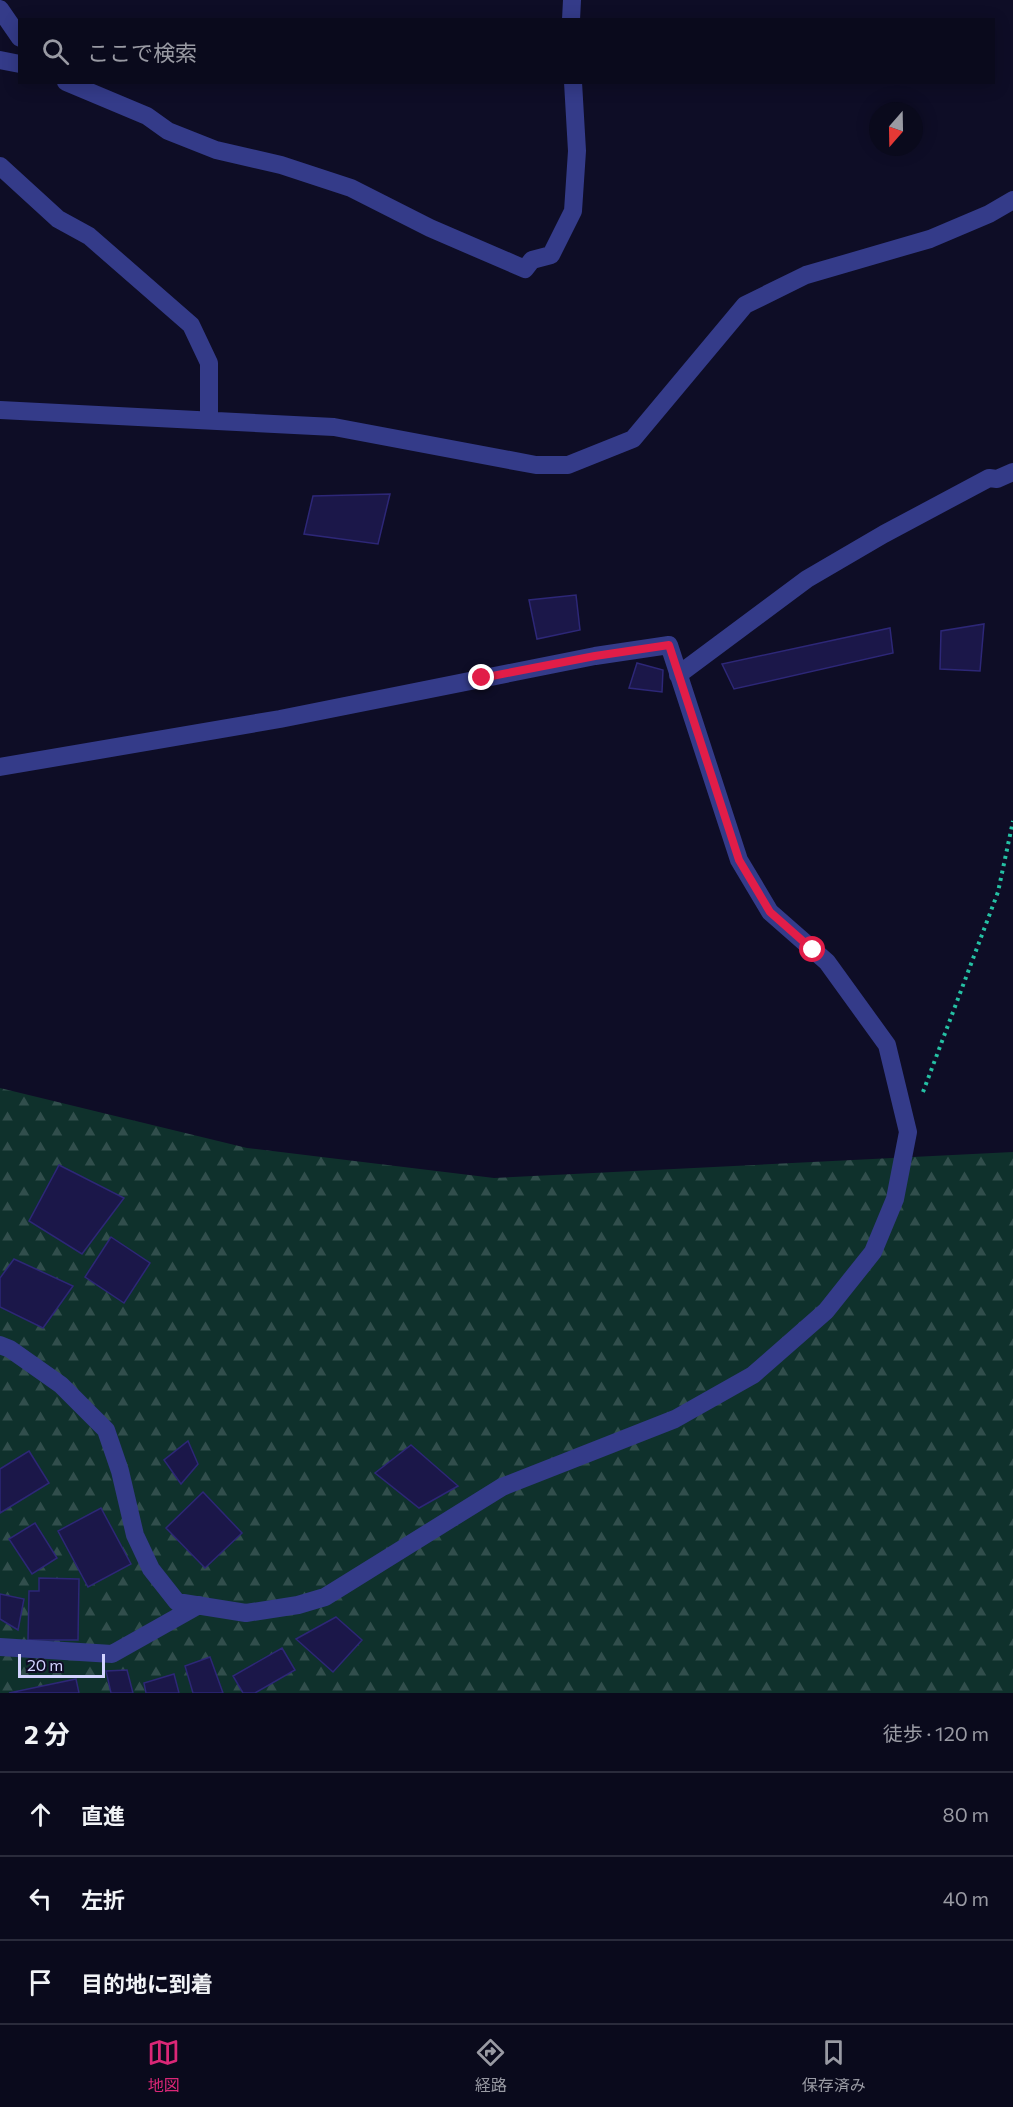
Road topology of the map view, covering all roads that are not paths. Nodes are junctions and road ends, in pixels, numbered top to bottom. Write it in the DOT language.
graph roads {
  1 [pos="572,0"];
  2 [pos="0,9"];
  3 [pos="571,18"];
  4 [pos="18,35"];
  5 [pos="0,60"];
  6 [pos="18,64"];
  7 [pos="71,84"];
  8 [pos="573,84"];
  9 [pos="0,166"];
  10 [pos="1013,200"];
  11 [pos="0,410"];
  12 [pos="208,419"];
  13 [pos="1013,472"];
  14 [pos="678,675"];
  15 [pos="0,767"];
  16 [pos="0,1345"];
  17 [pos="199,1605"];
  18 [pos="0,1647"];
  1 -- 3 [label="street"];
  2 -- 4 [label="street"];
  5 -- 6 [label="street"];
  7 -- 8 [label="street"];
  9 -- 12 [label="street"];
  10 -- 12 [label="street"];
  11 -- 12 [label="street"];
  13 -- 14 [label="street"];
  14 -- 15 [label="street"];
  14 -- 17 [label="street"];
  16 -- 17 [label="street"];
  17 -- 18 [label="street"];
}
